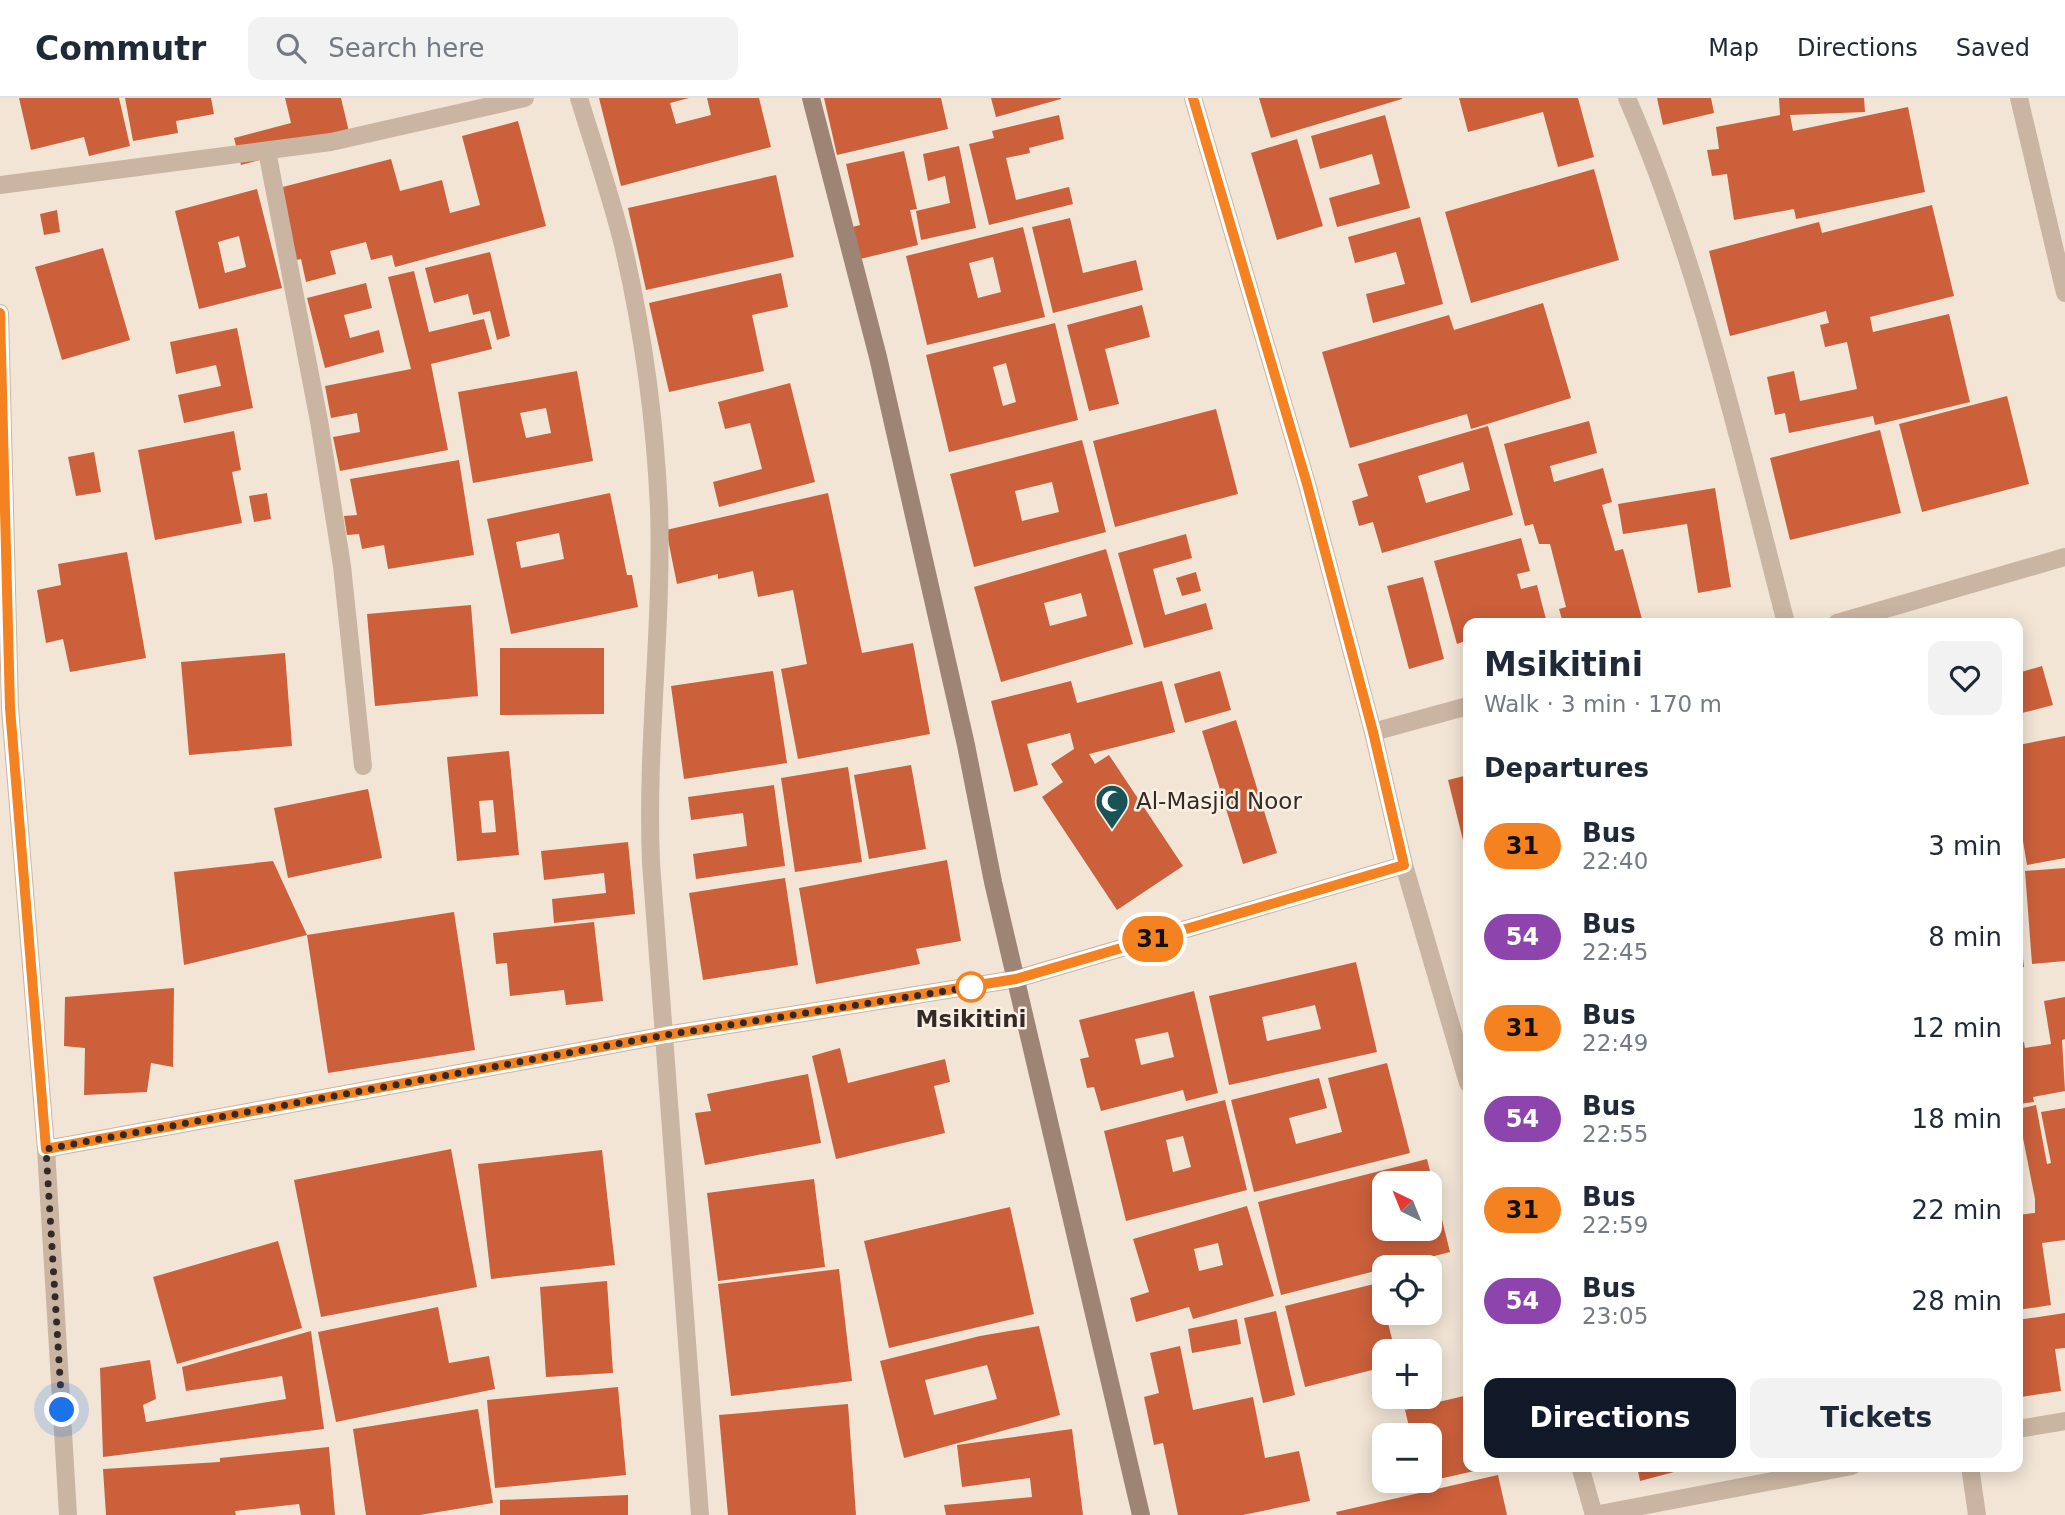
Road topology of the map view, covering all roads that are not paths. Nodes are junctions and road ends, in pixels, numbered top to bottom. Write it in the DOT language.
graph roads {
  1 [pos="524,98"];
  2 [pos="579,98"];
  3 [pos="811,98"];
  4 [pos="1193,98"];
  5 [pos="1627,98"];
  6 [pos="2019,98"];
  7 [pos="267,151"];
  8 [pos="0,186"];
  9 [pos="2065,293"];
  10 [pos="0,313"];
  11 [pos="2065,557"];
  12 [pos="1785,618"];
  13 [pos="1854,618"];
  14 [pos="1463,707"];
  15 [pos="1373,732"];
  16 [pos="363,766"];
  17 [pos="1404,865"];
  18 [pos="1016,979"];
  19 [pos="666,1035"];
  20 [pos="1463,1066"];
  21 [pos="46,1149"];
  22 [pos="2065,1421"];
  23 [pos="2023,1428"];
  24 [pos="1582,1472"];
  25 [pos="1820,1472"];
  26 [pos="1971,1472"];
  27 [pos="68,1515"];
  28 [pos="700,1515"];
  29 [pos="1141,1515"];
  30 [pos="1594,1515"];
  31 [pos="1977,1515"];
  1 -- 7 [label="street"];
  2 -- 19 [label="street"];
  3 -- 18 [label="street"];
  4 -- 15 [label="street"];
  5 -- 12 [label="street"];
  6 -- 9 [label="street"];
  7 -- 8 [label="street"];
  7 -- 16 [label="street"];
  10 -- 21 [label="street"];
  11 -- 13 [label="street"];
  14 -- 15 [label="street"];
  15 -- 17 [label="street"];
  17 -- 18 [label="street"];
  17 -- 20 [label="street"];
  18 -- 19 [label="street"];
  18 -- 29 [label="street"];
  19 -- 21 [label="street"];
  19 -- 28 [label="street"];
  21 -- 27 [label="street"];
  22 -- 23 [label="street"];
  24 -- 30 [label="street"];
  25 -- 30 [label="street"];
  26 -- 31 [label="street"];
}
